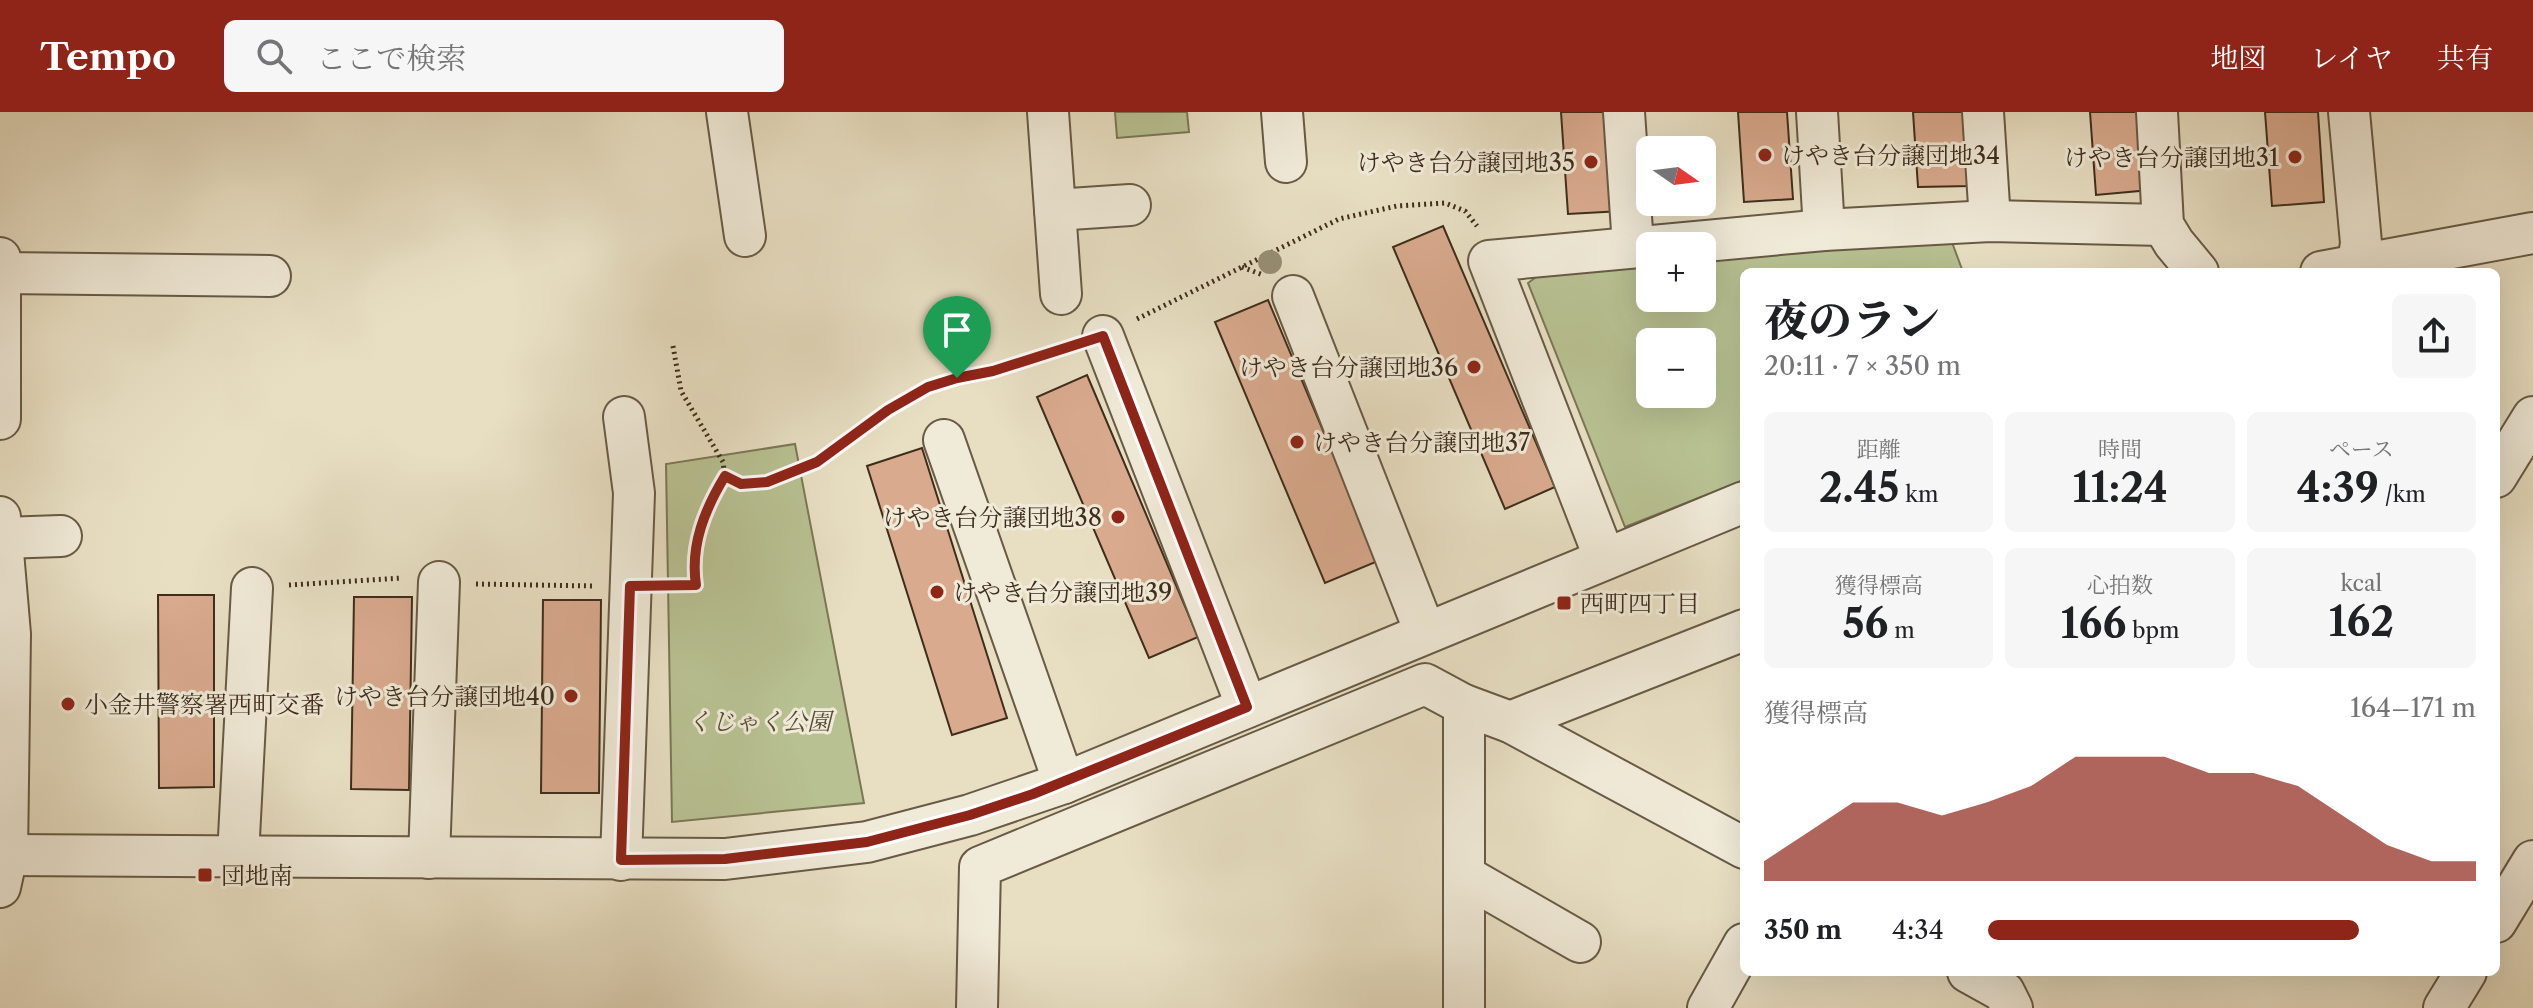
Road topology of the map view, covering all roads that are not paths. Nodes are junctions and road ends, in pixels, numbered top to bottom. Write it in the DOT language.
graph roads {
  1 [pos="727,112"];
  2 [pos="1048,112"];
  3 [pos="1282,112"];
  4 [pos="1624,112"];
  5 [pos="1817,112"];
  6 [pos="1983,112"];
  7 [pos="2157,112"];
  8 [pos="2349,112"];
  9 [pos="1286,162"];
  10 [pos="1130,205"];
  11 [pos="1055,210"];
  12 [pos="1990,221"];
  13 [pos="2163,225"];
  14 [pos="1824,230"];
  15 [pos="745,236"];
  16 [pos="2530,241"];
  17 [pos="1633,246"];
  18 [pos="0,258"];
  19 [pos="2195,268"];
  20 [pos="2345,268"];
  21 [pos="2349,268"];
  22 [pos="1,273"];
  23 [pos="270,276"];
  24 [pos="1061,294"];
  25 [pos="1293,296"];
  26 [pos="1,312"];
  27 [pos="1103,336"];
  28 [pos="624,417"];
  29 [pos="2533,417"];
  30 [pos="0,419"];
  31 [pos="944,440"];
  32 [pos="2500,471"];
  33 [pos="1740,504"];
  34 [pos="1,528"];
  35 [pos="61,536"];
  36 [pos="1605,559"];
  37 [pos="439,582"];
  38 [pos="252,588"];
  39 [pos="1425,632"];
  40 [pos="1740,632"];
  41 [pos="5,634"];
  42 [pos="1464,705"];
  43 [pos="1247,707"];
  44 [pos="1510,722"];
  45 [pos="1048,789"];
  46 [pos="4,810"];
  47 [pos="1050,838"];
  48 [pos="1740,846"];
  49 [pos="238,856"];
  50 [pos="429,858"];
  51 [pos="621,860"];
  52 [pos="2533,861"];
  53 [pos="4,871"];
  54 [pos="1465,876"];
  55 [pos="2500,915"];
  56 [pos="1580,942"];
  57 [pos="1740,951"];
  58 [pos="1975,976"];
  59 [pos="2464,976"];
  60 [pos="977,1008"];
  61 [pos="1464,1008"];
  62 [pos="1708,1008"];
  63 [pos="2012,1008"];
  64 [pos="2444,1008"];
  1 -- 15 [label="street"];
  2 -- 11 [label="street"];
  3 -- 9 [label="street"];
  4 -- 17 [label="street"];
  5 -- 14 [label="street"];
  6 -- 12 [label="street"];
  7 -- 13 [label="street"];
  8 -- 20 [label="street"];
  10 -- 11 [label="street"];
  11 -- 24 [label="street"];
  12 -- 13 [label="street"];
  12 -- 14 [label="street"];
  13 -- 19 [label="street"];
  14 -- 17 [label="street"];
  16 -- 21 [label="street"];
  17 -- 36 [label="street"];
  18 -- 22 [label="street"];
  22 -- 23 [label="street"];
  22 -- 26 [label="street"];
  25 -- 39 [label="street"];
  26 -- 30 [label="street"];
  27 -- 43 [label="street"];
  28 -- 51 [label="street"];
  29 -- 32 [label="street"];
  31 -- 45 [label="street"];
  33 -- 36 [label="street"];
  34 -- 35 [label="street"];
  34 -- 41 [label="street"];
  36 -- 39 [label="street"];
  37 -- 50 [label="street"];
  38 -- 49 [label="street"];
  39 -- 43 [label="street"];
  40 -- 44 [label="street"];
  41 -- 46 [label="street"];
  42 -- 44 [label="street"];
  42 -- 47 [label="street"];
  42 -- 54 [label="street"];
  43 -- 45 [label="street"];
  44 -- 48 [label="street"];
  45 -- 47 [label="street"];
  45 -- 51 [label="street"];
  46 -- 53 [label="street"];
  47 -- 60 [label="street"];
  49 -- 50 [label="street"];
  49 -- 53 [label="street"];
  50 -- 51 [label="street"];
  52 -- 55 [label="street"];
  54 -- 56 [label="street"];
  54 -- 61 [label="street"];
  57 -- 62 [label="street"];
  58 -- 63 [label="street"];
  59 -- 64 [label="street"];
}
